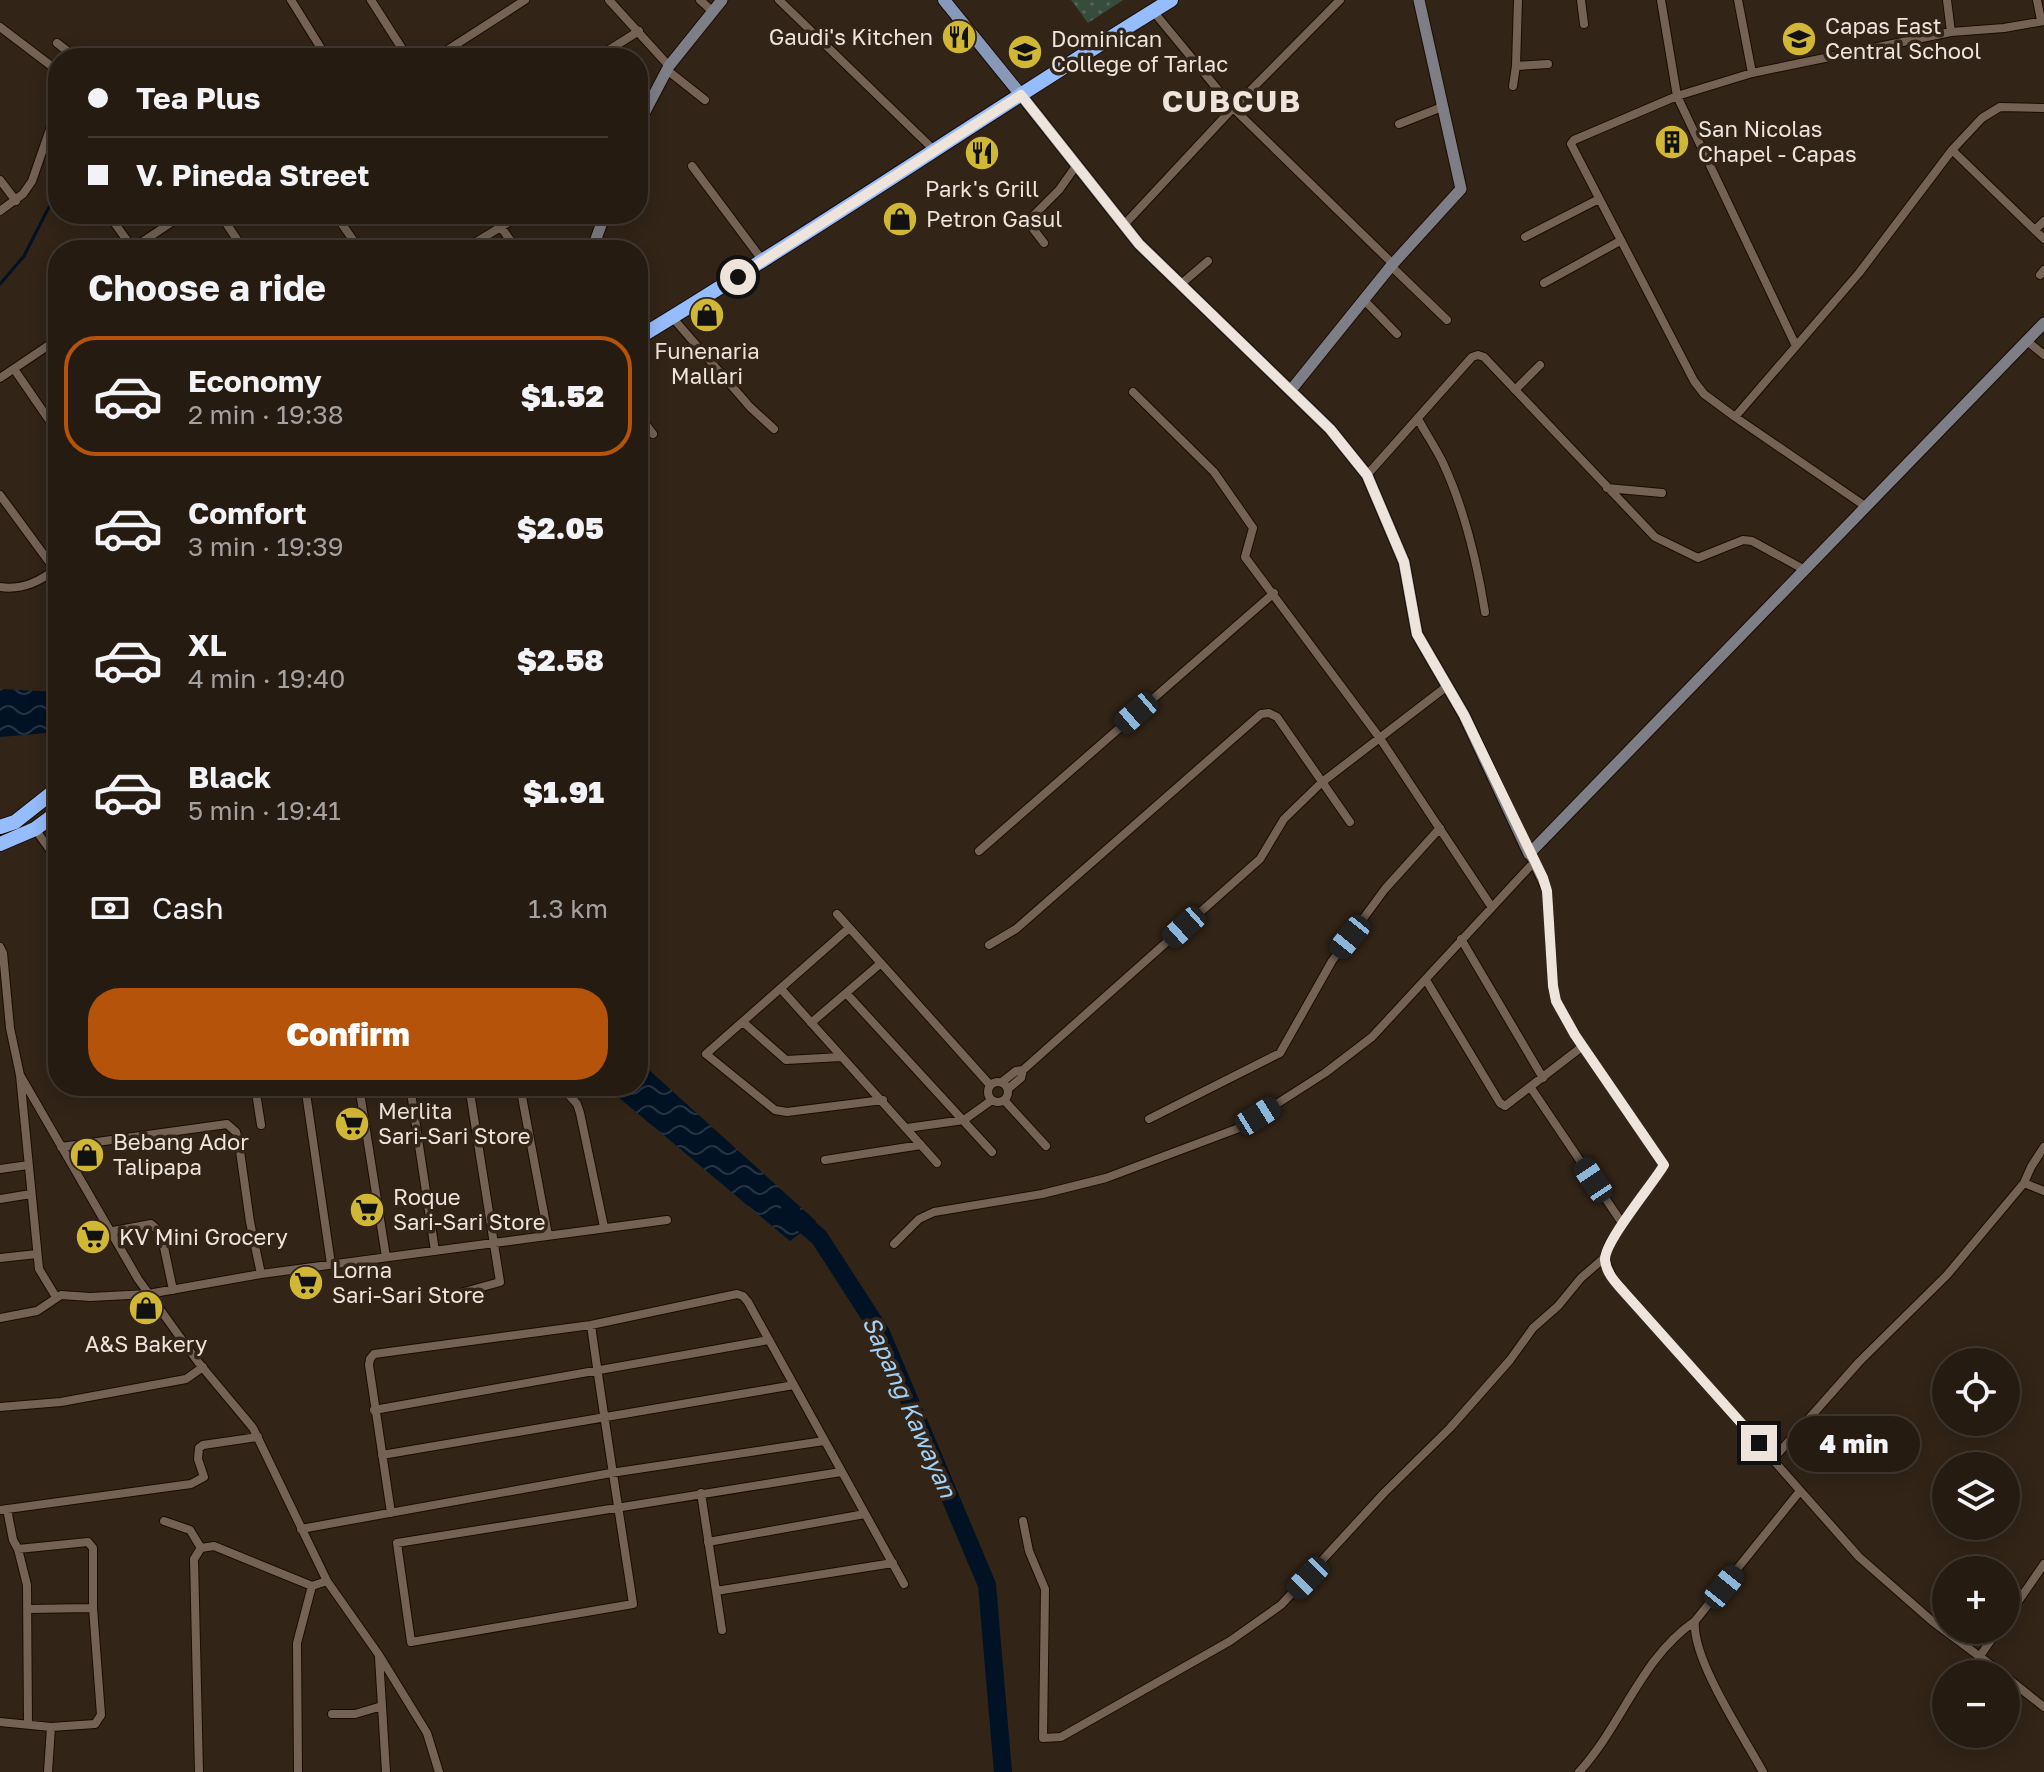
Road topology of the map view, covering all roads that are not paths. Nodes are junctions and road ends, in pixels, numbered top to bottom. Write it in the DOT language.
graph roads {
  1 [pos="291,0"];
  2 [pos="525,0"];
  3 [pos="609,0"];
  4 [pos="700,0"];
  5 [pos="722,0"];
  6 [pos="779,0"];
  7 [pos="944,0"];
  8 [pos="1171,0"];
  9 [pos="1340,0"];
  10 [pos="1419,0"];
  11 [pos="1518,0"];
  12 [pos="1581,0"];
  13 [pos="1661,0"];
  14 [pos="1738,0"];
  15 [pos="1947,0"];
  16 [pos="2037,0"];
  17 [pos="375,1"];
  18 [pos="712,11"];
  19 [pos="1153,11"];
  20 [pos="2042,20"];
  21 [pos="1584,24"];
  22 [pos="0,27"];
  23 [pos="639,31"];
  24 [pos="1951,32"];
  25 [pos="57,43"];
  26 [pos="63,48"];
  27 [pos="321,48"];
  28 [pos="402,48"];
  29 [pos="451,48"];
  30 [pos="612,48"];
  31 [pos="48,63"];
  32 [pos="1548,64"];
  33 [pos="1516,66"];
  34 [pos="668,68"];
  35 [pos="1752,73"];
  36 [pos="1513,86"];
  37 [pos="1021,95"];
  38 [pos="1677,96"];
  39 [pos="705,100"];
  40 [pos="648,106"];
  41 [pos="1442,107"];
  42 [pos="1233,108"];
  43 [pos="2044,108"];
  44 [pos="1399,124"];
  45 [pos="48,135"];
  46 [pos="934,150"];
  47 [pos="1952,150"];
  48 [pos="692,166"];
  49 [pos="1076,166"];
  50 [pos="0,180"];
  51 [pos="1599,199"];
  52 [pos="16,201"];
  53 [pos="0,211"];
  54 [pos="2044,221"];
  55 [pos="169,224"];
  56 [pos="506,224"];
  57 [pos="1123,226"];
  58 [pos="501,227"];
  59 [pos="2035,230"];
  60 [pos="1525,237"];
  61 [pos="2044,239"];
  62 [pos="145,240"];
  63 [pos="480,240"];
  64 [pos="510,240"];
  65 [pos="1620,241"];
  66 [pos="1044,243"];
  67 [pos="1208,261"];
  68 [pos="763,262"];
  69 [pos="1392,265"];
  70 [pos="1544,283"];
  71 [pos="1181,284"];
  72 [pos="1364,300"];
  73 [pos="672,317"];
  74 [pos="1447,320"];
  75 [pos="2044,323"];
  76 [pos="648,332"];
  77 [pos="1397,334"];
  78 [pos="2027,341"];
  79 [pos="48,346"];
  80 [pos="1796,346"];
  81 [pos="2044,355"];
  82 [pos="1540,365"];
  83 [pos="14,369"];
  84 [pos="0,378"];
  85 [pos="1291,390"];
  86 [pos="1515,390"];
  87 [pos="1133,392"];
  88 [pos="1735,417"];
  89 [pos="48,418"];
  90 [pos="1418,419"];
  91 [pos="648,427"];
  92 [pos="774,429"];
  93 [pos="653,434"];
  94 [pos="1367,475"];
  95 [pos="1606,487"];
  96 [pos="1662,493"];
  97 [pos="0,495"];
  98 [pos="1865,506"];
  99 [pos="48,561"];
  100 [pos="1803,569"];
  101 [pos="48,576"];
  102 [pos="0,587"];
  103 [pos="1274,593"];
  104 [pos="1485,612"];
  105 [pos="1446,687"];
  106 [pos="1379,737"];
  107 [pos="1321,783"];
  108 [pos="48,796"];
  109 [pos="48,819"];
  110 [pos="1350,822"];
  111 [pos="0,827"];
  112 [pos="1440,828"];
  113 [pos="35,829"];
  114 [pos="0,844"];
  115 [pos="48,847"];
  116 [pos="979,851"];
  117 [pos="1532,858"];
  118 [pos="1491,906"];
  119 [pos="837,914"];
  120 [pos="849,928"];
  121 [pos="1461,939"];
  122 [pos="989,945"];
  123 [pos="0,947"];
  124 [pos="881,963"];
  125 [pos="1426,980"];
  126 [pos="3,984"];
  127 [pos="781,989"];
  128 [pos="846,993"];
  129 [pos="743,1022"];
  130 [pos="811,1023"];
  131 [pos="1583,1046"];
  132 [pos="841,1057"];
  133 [pos="20,1075"];
  134 [pos="1543,1078"];
  135 [pos="990,1085"];
  136 [pos="1005,1086"];
  137 [pos="1531,1088"];
  138 [pos="257,1096"];
  139 [pos="306,1096"];
  140 [pos="361,1096"];
  141 [pos="412,1096"];
  142 [pos="471,1096"];
  143 [pos="522,1096"];
  144 [pos="570,1096"];
  145 [pos="883,1100"];
  146 [pos="992,1100"];
  147 [pos="1004,1100"];
  148 [pos="1149,1119"];
  149 [pos="964,1120"];
  150 [pos="261,1125"];
  151 [pos="907,1128"];
  152 [pos="921,1145"];
  153 [pos="1046,1146"];
  154 [pos="61,1147"];
  155 [pos="2044,1147"];
  156 [pos="992,1152"];
  157 [pos="825,1160"];
  158 [pos="937,1163"];
  159 [pos="28,1165"];
  160 [pos="0,1169"];
  161 [pos="2024,1183"];
  162 [pos="2044,1191"];
  163 [pos="31,1194"];
  164 [pos="0,1199"];
  165 [pos="667,1220"];
  166 [pos="1622,1223"];
  167 [pos="604,1227"];
  168 [pos="108,1232"];
  169 [pos="548,1235"];
  170 [pos="494,1243"];
  171 [pos="894,1244"];
  172 [pos="435,1251"];
  173 [pos="37,1254"];
  174 [pos="386,1257"];
  175 [pos="0,1258"];
  176 [pos="1604,1258"];
  177 [pos="331,1264"];
  178 [pos="261,1274"];
  179 [pos="173,1290"];
  180 [pos="148,1294"];
  181 [pos="56,1297"];
  182 [pos="446,1297"];
  183 [pos="0,1318"];
  184 [pos="591,1325"];
  185 [pos="769,1340"];
  186 [pos="203,1367"];
  187 [pos="598,1371"];
  188 [pos="794,1385"];
  189 [pos="0,1407"];
  190 [pos="374,1410"];
  191 [pos="604,1416"];
  192 [pos="258,1437"];
  193 [pos="824,1441"];
  194 [pos="382,1455"];
  195 [pos="1774,1458"];
  196 [pos="841,1472"];
  197 [pos="611,1473"];
  198 [pos="1800,1491"];
  199 [pos="701,1493"];
  200 [pos="618,1506"];
  201 [pos="3,1509"];
  202 [pos="391,1513"];
  203 [pos="865,1514"];
  204 [pos="164,1521"];
  205 [pos="1023,1521"];
  206 [pos="301,1529"];
  207 [pos="708,1542"];
  208 [pos="201,1548"];
  209 [pos="18,1549"];
  210 [pos="893,1563"];
  211 [pos="2044,1564"];
  212 [pos="327,1581"];
  213 [pos="904,1584"];
  214 [pos="312,1586"];
  215 [pos="716,1591"];
  216 [pos="2020,1599"];
  217 [pos="93,1608"];
  218 [pos="28,1609"];
  219 [pos="1695,1621"];
  220 [pos="722,1630"];
  221 [pos="1988,1644"];
  222 [pos="379,1655"];
  223 [pos="1980,1656"];
  224 [pos="1985,1660"];
  225 [pos="2020,1688"];
  226 [pos="382,1706"];
  227 [pos="2044,1707"];
  228 [pos="332,1714"];
  229 [pos="0,1722"];
  230 [pos="28,1724"];
  231 [pos="51,1727"];
  232 [pos="48,1772"];
  233 [pos="199,1772"];
  234 [pos="298,1772"];
  235 [pos="386,1772"];
  236 [pos="439,1772"];
  237 [pos="1579,1772"];
  238 [pos="1763,1772"];
  1 -- 27 [label="street"];
  2 -- 29 [label="street"];
  3 -- 23 [label="street"];
  4 -- 18 [label="street"];
  5 -- 18 [label="street"];
  6 -- 46 [label="street"];
  7 -- 37 [label="main road"];
  8 -- 19 [label="highway"];
  9 -- 42 [label="street"];
  10 -- 41 [label="street"];
  11 -- 33 [label="street"];
  12 -- 21 [label="street"];
  13 -- 38 [label="street"];
  14 -- 35 [label="street"];
  15 -- 24 [label="street"];
  16 -- 20 [label="street"];
  17 -- 28 [label="street"];
  18 -- 34 [label="street"];
  19 -- 37 [label="highway"];
  19 -- 42 [label="street"];
  20 -- 24 [label="street"];
  22 -- 31 [label="street"];
  23 -- 30 [label="street"];
  23 -- 34 [label="street"];
  24 -- 35 [label="street"];
  25 -- 26 [label="street"];
  32 -- 33 [label="street"];
  33 -- 36 [label="street"];
  34 -- 39 [label="street"];
  34 -- 40 [label="street"];
  35 -- 38 [label="street"];
  37 -- 46 [label="highway"];
  37 -- 49 [label="street"];
  38 -- 51 [label="street"];
  38 -- 80 [label="street"];
  41 -- 44 [label="street"];
  41 -- 69 [label="street"];
  42 -- 57 [label="street"];
  42 -- 69 [label="street"];
  43 -- 47 [label="street"];
  45 -- 52 [label="street"];
  46 -- 68 [label="highway"];
  47 -- 59 [label="street"];
  47 -- 80 [label="street"];
  48 -- 68 [label="street"];
  49 -- 57 [label="street"];
  49 -- 66 [label="street"];
  50 -- 52 [label="street"];
  51 -- 60 [label="street"];
  51 -- 65 [label="street"];
  52 -- 53 [label="street"];
  54 -- 59 [label="street"];
  55 -- 62 [label="street"];
  56 -- 58 [label="street"];
  57 -- 71 [label="street"];
  58 -- 63 [label="street"];
  58 -- 64 [label="street"];
  59 -- 61 [label="street"];
  65 -- 70 [label="street"];
  65 -- 88 [label="street"];
  67 -- 71 [label="street"];
  68 -- 73 [label="highway"];
  69 -- 72 [label="street"];
  69 -- 74 [label="street"];
  71 -- 85 [label="street"];
  72 -- 77 [label="street"];
  72 -- 85 [label="street"];
  73 -- 76 [label="highway"];
  73 -- 92 [label="street"];
  75 -- 78 [label="street"];
  78 -- 81 [label="street"];
  78 -- 98 [label="street"];
  79 -- 83 [label="street"];
  80 -- 88 [label="street"];
  82 -- 86 [label="street"];
  83 -- 84 [label="street"];
  83 -- 89 [label="street"];
  85 -- 94 [label="street"];
  86 -- 90 [label="street"];
  86 -- 95 [label="street"];
  87 -- 103 [label="street"];
  88 -- 98 [label="street"];
  90 -- 94 [label="street"];
  90 -- 104 [label="street"];
  91 -- 93 [label="street"];
  94 -- 105 [label="street"];
  95 -- 96 [label="street"];
  95 -- 100 [label="street"];
  97 -- 99 [label="street"];
  98 -- 100 [label="street"];
  100 -- 117 [label="street"];
  101 -- 102 [label="street"];
  103 -- 106 [label="street"];
  103 -- 116 [label="street"];
  105 -- 106 [label="street"];
  105 -- 117 [label="street"];
  106 -- 107 [label="street"];
  106 -- 112 [label="street"];
  107 -- 110 [label="street"];
  107 -- 122 [label="street"];
  107 -- 136 [label="street"];
  108 -- 111 [label="highway"];
  109 -- 113 [label="highway"];
  112 -- 118 [label="street"];
  112 -- 148 [label="street"];
  113 -- 114 [label="highway"];
  113 -- 115 [label="street"];
  117 -- 118 [label="street"];
  117 -- 131 [label="street"];
  118 -- 121 [label="street"];
  119 -- 120 [label="street"];
  120 -- 124 [label="street"];
  120 -- 127 [label="street"];
  121 -- 125 [label="street"];
  121 -- 134 [label="street"];
  123 -- 126 [label="street"];
  124 -- 128 [label="street"];
  124 -- 135 [label="street"];
  125 -- 137 [label="street"];
  125 -- 171 [label="street"];
  126 -- 133 [label="street"];
  127 -- 129 [label="street"];
  127 -- 130 [label="street"];
  128 -- 130 [label="street"];
  128 -- 149 [label="street"];
  129 -- 132 [label="street"];
  129 -- 145 [label="street"];
  130 -- 132 [label="street"];
  131 -- 134 [label="street"];
  131 -- 166 [label="street"];
  132 -- 145 [label="street"];
  133 -- 154 [label="street"];
  133 -- 159 [label="street"];
  134 -- 137 [label="street"];
  135 -- 136 [label="street"];
  135 -- 146 [label="street"];
  136 -- 147 [label="street"];
  137 -- 166 [label="street"];
  138 -- 150 [label="street"];
  139 -- 177 [label="street"];
  140 -- 174 [label="street"];
  141 -- 172 [label="street"];
  142 -- 170 [label="street"];
  143 -- 169 [label="street"];
  144 -- 167 [label="street"];
  145 -- 151 [label="street"];
  146 -- 147 [label="street"];
  146 -- 149 [label="street"];
  147 -- 153 [label="street"];
  149 -- 151 [label="street"];
  149 -- 156 [label="street"];
  151 -- 152 [label="street"];
  152 -- 157 [label="street"];
  152 -- 158 [label="street"];
  154 -- 168 [label="street"];
  154 -- 178 [label="street"];
  155 -- 161 [label="street"];
  159 -- 160 [label="street"];
  159 -- 163 [label="street"];
  161 -- 162 [label="street"];
  161 -- 195 [label="street"];
  163 -- 164 [label="street"];
  163 -- 173 [label="street"];
  165 -- 167 [label="street"];
  166 -- 176 [label="street"];
  167 -- 169 [label="street"];
  168 -- 179 [label="street"];
  168 -- 180 [label="street"];
  169 -- 170 [label="street"];
  170 -- 172 [label="street"];
  170 -- 182 [label="street"];
  172 -- 174 [label="street"];
  173 -- 175 [label="street"];
  173 -- 181 [label="street"];
  174 -- 177 [label="street"];
  176 -- 195 [label="street"];
  176 -- 205 [label="street"];
  177 -- 178 [label="street"];
  178 -- 179 [label="street"];
  179 -- 180 [label="street"];
  180 -- 181 [label="street"];
  180 -- 186 [label="street"];
  181 -- 183 [label="street"];
  184 -- 185 [label="street"];
  184 -- 187 [label="street"];
  184 -- 190 [label="street"];
  185 -- 187 [label="street"];
  185 -- 188 [label="street"];
  186 -- 189 [label="street"];
  186 -- 192 [label="street"];
  187 -- 190 [label="street"];
  187 -- 191 [label="street"];
  188 -- 191 [label="street"];
  188 -- 193 [label="street"];
  190 -- 194 [label="street"];
  191 -- 194 [label="street"];
  191 -- 197 [label="street"];
  192 -- 201 [label="street"];
  192 -- 206 [label="street"];
  193 -- 196 [label="street"];
  193 -- 197 [label="street"];
  194 -- 202 [label="street"];
  195 -- 198 [label="street"];
  196 -- 199 [label="street"];
  196 -- 203 [label="street"];
  197 -- 200 [label="street"];
  197 -- 202 [label="street"];
  198 -- 219 [label="street"];
  198 -- 223 [label="street"];
  199 -- 200 [label="street"];
  199 -- 207 [label="street"];
  200 -- 200 [label="street"];
  201 -- 209 [label="street"];
  202 -- 206 [label="street"];
  203 -- 207 [label="street"];
  203 -- 210 [label="street"];
  204 -- 208 [label="street"];
  206 -- 212 [label="street"];
  207 -- 215 [label="street"];
  208 -- 214 [label="street"];
  208 -- 233 [label="street"];
  209 -- 217 [label="street"];
  209 -- 218 [label="street"];
  210 -- 213 [label="street"];
  210 -- 215 [label="street"];
  211 -- 216 [label="street"];
  212 -- 214 [label="street"];
  212 -- 222 [label="street"];
  214 -- 234 [label="street"];
  215 -- 220 [label="street"];
  217 -- 218 [label="street"];
  217 -- 231 [label="street"];
  218 -- 230 [label="street"];
  219 -- 237 [label="street"];
  219 -- 238 [label="street"];
  221 -- 223 [label="street"];
  222 -- 226 [label="street"];
  222 -- 236 [label="street"];
  223 -- 224 [label="street"];
  225 -- 227 [label="street"];
  226 -- 228 [label="street"];
  226 -- 235 [label="street"];
  229 -- 230 [label="street"];
  230 -- 231 [label="street"];
  231 -- 232 [label="street"];
}
